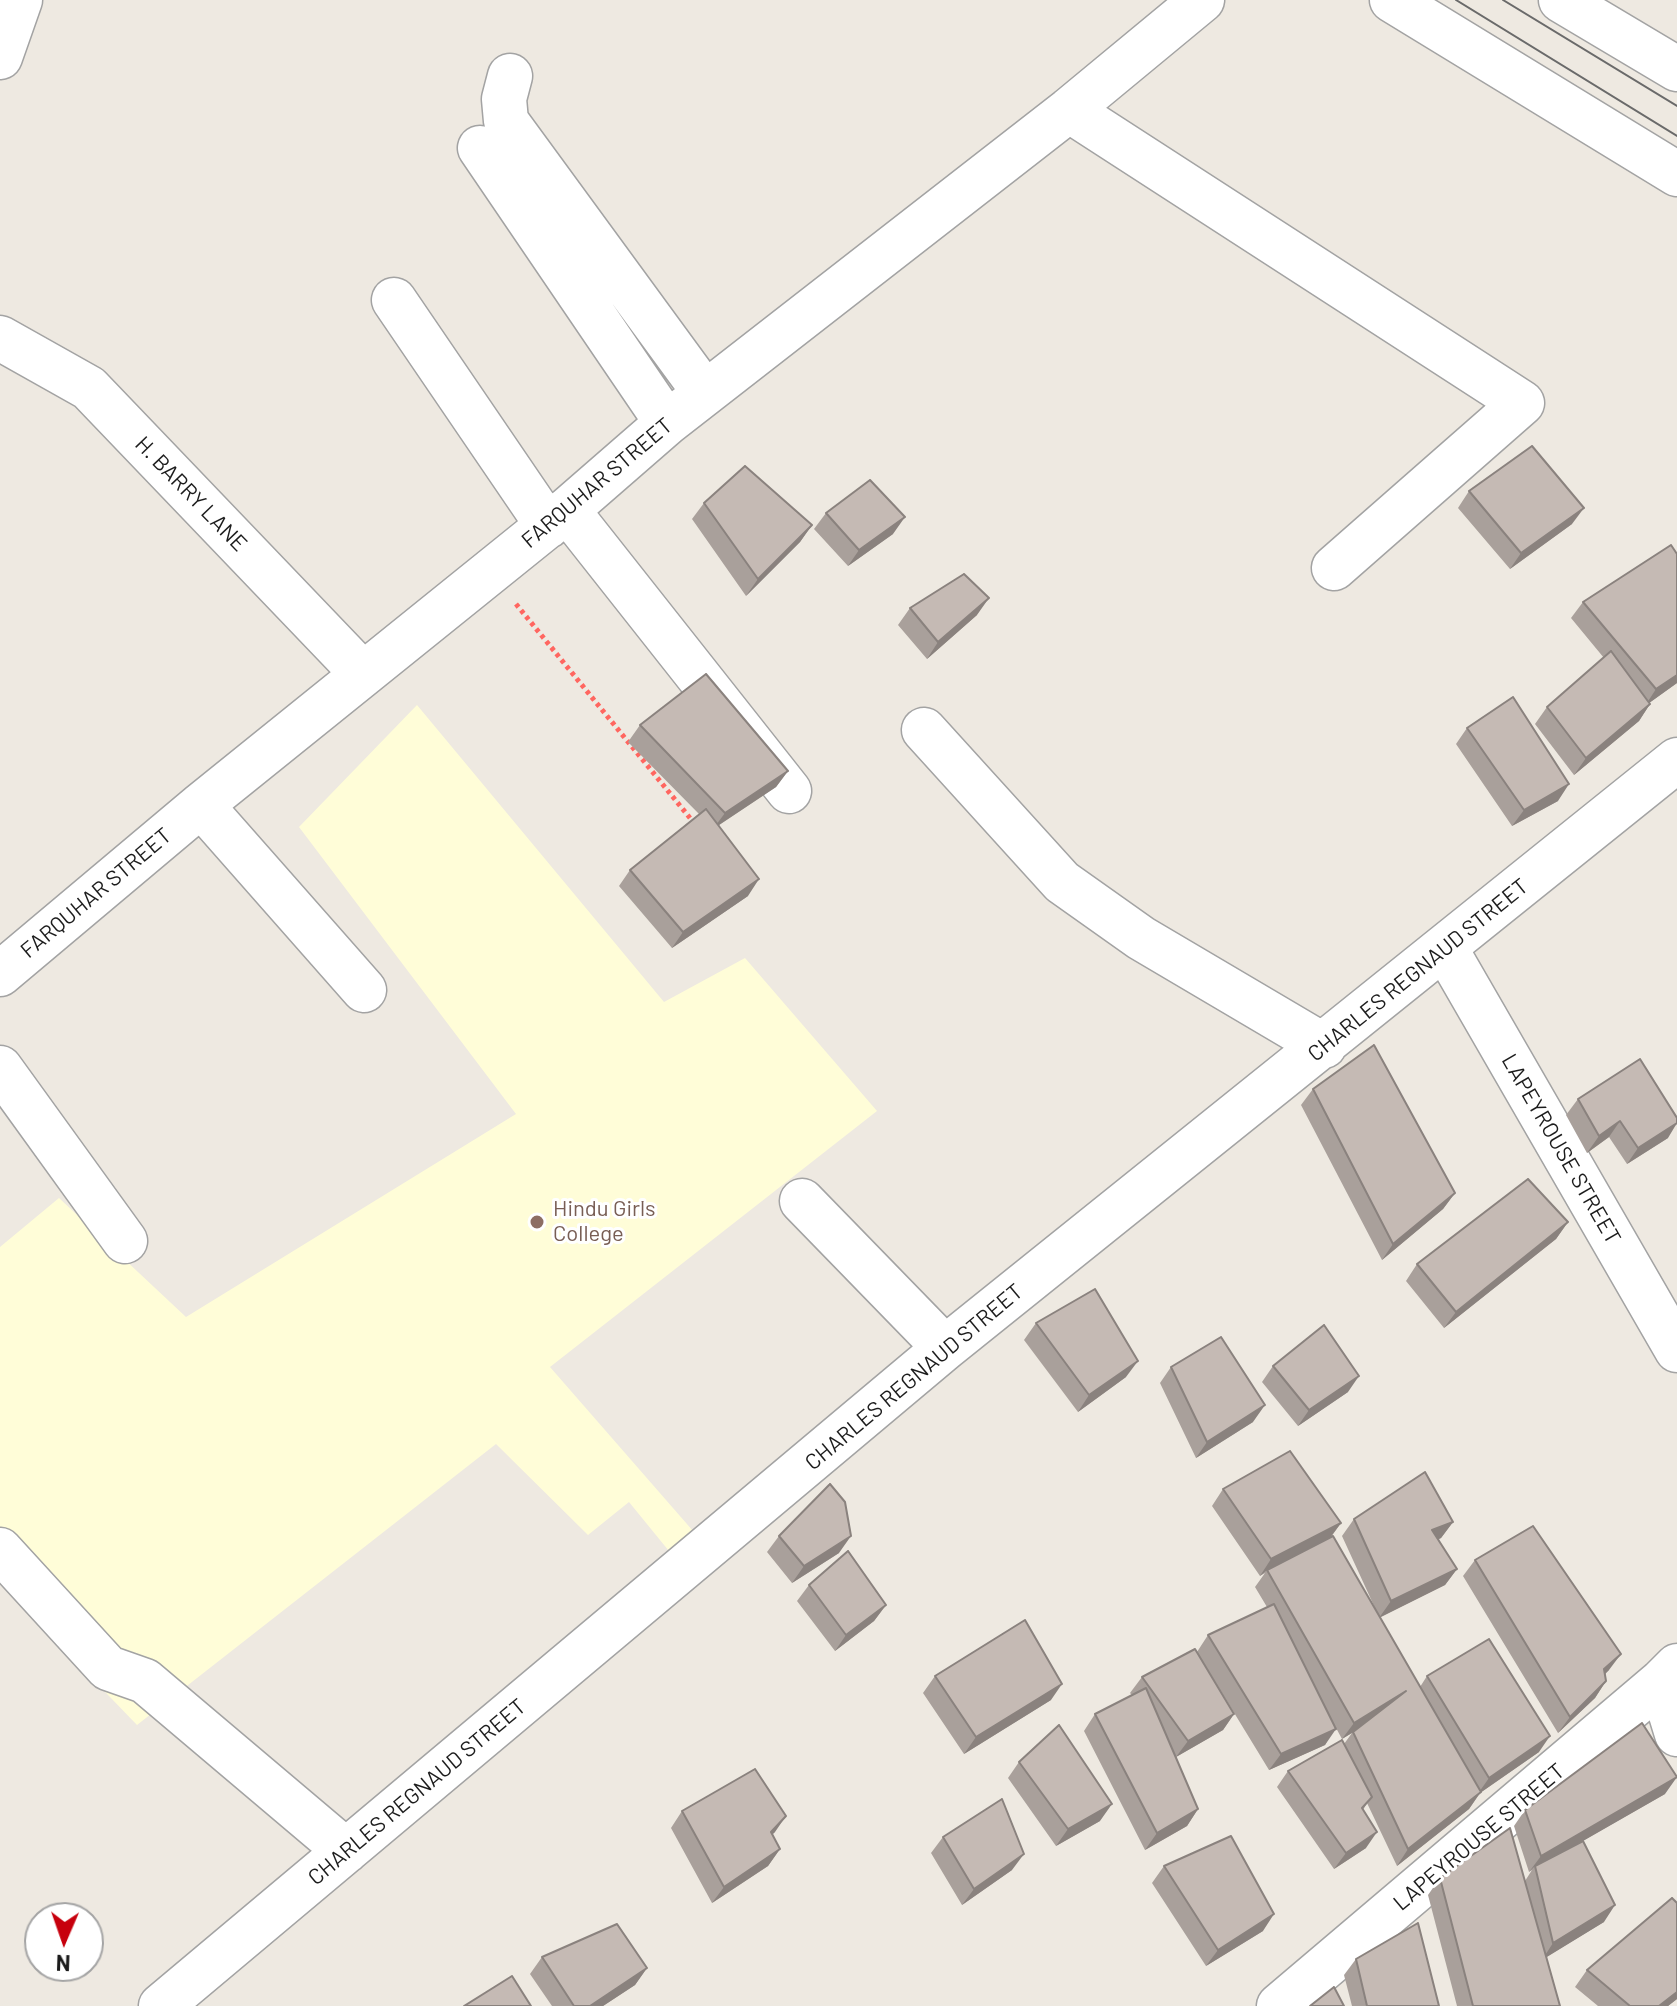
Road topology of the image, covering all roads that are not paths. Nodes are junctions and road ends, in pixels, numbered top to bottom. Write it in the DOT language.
graph roads {
  1 [pos="20,0"];
  2 [pos="1202,0"];
  3 [pos="1392,0"];
  4 [pos="1561,0"];
  5 [pos="0,57"];
  6 [pos="1677,69"];
  7 [pos="510,76"];
  8 [pos="1069,110"];
  9 [pos="480,148"];
  10 [pos="1677,174"];
  11 [pos="394,300"];
  12 [pos="0,338"];
  13 [pos="705,393"];
  14 [pos="667,423"];
  15 [pos="558,518"];
  16 [pos="1335,569"];
  17 [pos="363,674"];
  18 [pos="924,730"];
  19 [pos="1677,760"];
  20 [pos="789,791"];
  21 [pos="201,805"];
  22 [pos="1445,948"];
  23 [pos="0,974"];
  24 [pos="364,990"];
  25 [pos="1324,1046"];
  26 [pos="0,1068"];
  27 [pos="802,1201"];
  28 [pos="125,1241"];
  29 [pos="945,1348"];
  30 [pos="1677,1350"];
  31 [pos="0,1550"];
  32 [pos="1669,1674"];
  33 [pos="1677,1734"];
  34 [pos="346,1851"];
  35 [pos="161,2006"];
  36 [pos="1279,2006"];
  1 -- 5 [label="street"];
  2 -- 8 [label="street, FARQUHAR STREET"];
  3 -- 10 [label="street"];
  4 -- 6 [label="street"];
  7 -- 13 [label="street"];
  8 -- 13 [label="street, FARQUHAR STREET"];
  8 -- 16 [label="street"];
  9 -- 14 [label="street"];
  11 -- 15 [label="street"];
  12 -- 17 [label="street, H. BARRY LANE"];
  13 -- 14 [label="street, FARQUHAR STREET"];
  14 -- 15 [label="street, FARQUHAR STREET"];
  15 -- 17 [label="street, FARQUHAR STREET"];
  15 -- 20 [label="street"];
  17 -- 21 [label="street, FARQUHAR STREET"];
  18 -- 25 [label="street"];
  19 -- 22 [label="street, CHARLES REGNAUD STREET"];
  21 -- 23 [label="street, FARQUHAR STREET"];
  21 -- 24 [label="street"];
  22 -- 25 [label="street, CHARLES REGNAUD STREET"];
  22 -- 30 [label="street, LAPEYROUSE STREET"];
  25 -- 29 [label="street, CHARLES REGNAUD STREET"];
  26 -- 28 [label="street"];
  27 -- 29 [label="street"];
  29 -- 34 [label="street, CHARLES REGNAUD STREET"];
  31 -- 34 [label="street"];
  32 -- 33 [label="street"];
  32 -- 36 [label="street, LAPEYROUSE STREET"];
  34 -- 35 [label="street, CHARLES REGNAUD STREET"];
}
